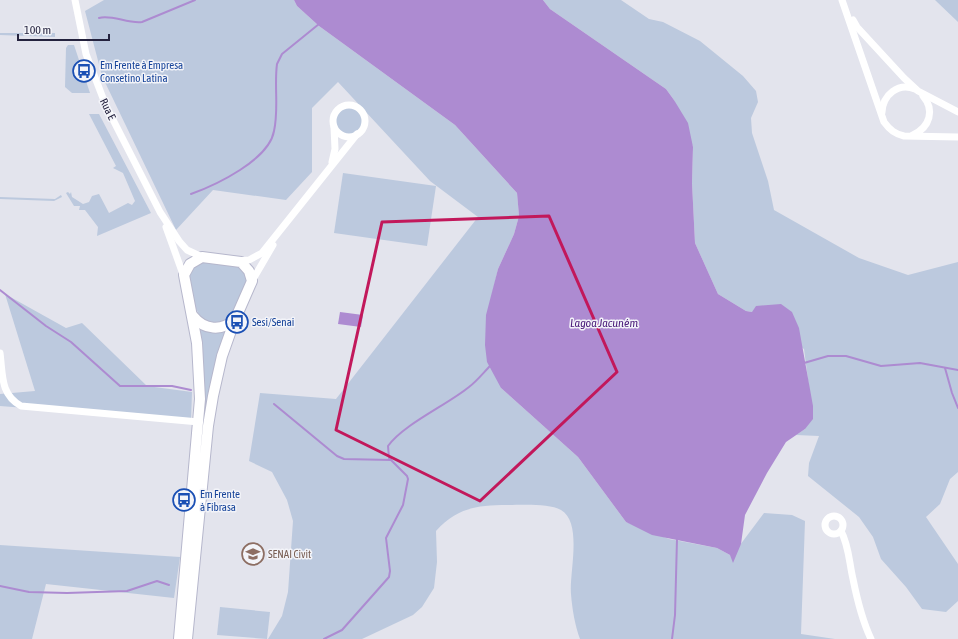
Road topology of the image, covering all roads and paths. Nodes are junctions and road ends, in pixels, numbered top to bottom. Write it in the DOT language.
graph roads {
  1 [pos="75,0"];
  2 [pos="842,0"];
  3 [pos="918,91"];
  4 [pos="958,112"];
  5 [pos="882,114"];
  6 [pos="334,124"];
  7 [pos="357,134"];
  8 [pos="913,135"];
  9 [pos="958,137"];
  10 [pos="331,166"];
  11 [pos="160,212"];
  12 [pos="281,230"];
  13 [pos="202,257"];
  14 [pos="236,261"];
  15 [pos="184,279"];
  16 [pos="252,282"];
  17 [pos="193,316"];
  18 [pos="235,319"];
  19 [pos="0,353"];
  20 [pos="199,422"];
  21 [pos="841,531"];
  22 [pos="179,639"];
  23 [pos="187,639"];
  24 [pos="871,639"];
  1 -- 11 [label="street, Rua E"];
  2 -- 3 [label="street"];
  2 -- 5 [label="street"];
  3 -- 4 [label="street"];
  3 -- 5 [label="street"];
  3 -- 8 [label="street"];
  5 -- 8 [label="street"];
  6 -- 7 [label="street"];
  6 -- 7 [label="street"];
  6 -- 10 [label="street"];
  7 -- 10 [label="street"];
  8 -- 9 [label="street"];
  10 -- 12 [label="street"];
  11 -- 13 [label="street, Rua E"];
  11 -- 15 [label="street, Rua E"];
  12 -- 14 [label="street"];
  12 -- 16 [label="street"];
  13 -- 14 [label="street"];
  13 -- 15 [label="street"];
  14 -- 16 [label="street"];
  15 -- 17 [label="street"];
  16 -- 18 [label="street"];
  17 -- 18 [label="street"];
  17 -- 20 [label="street"];
  18 -- 23 [label="street"];
  19 -- 20 [label="street"];
  20 -- 22 [label="street"];
  21 -- 24 [label="street"];
}
